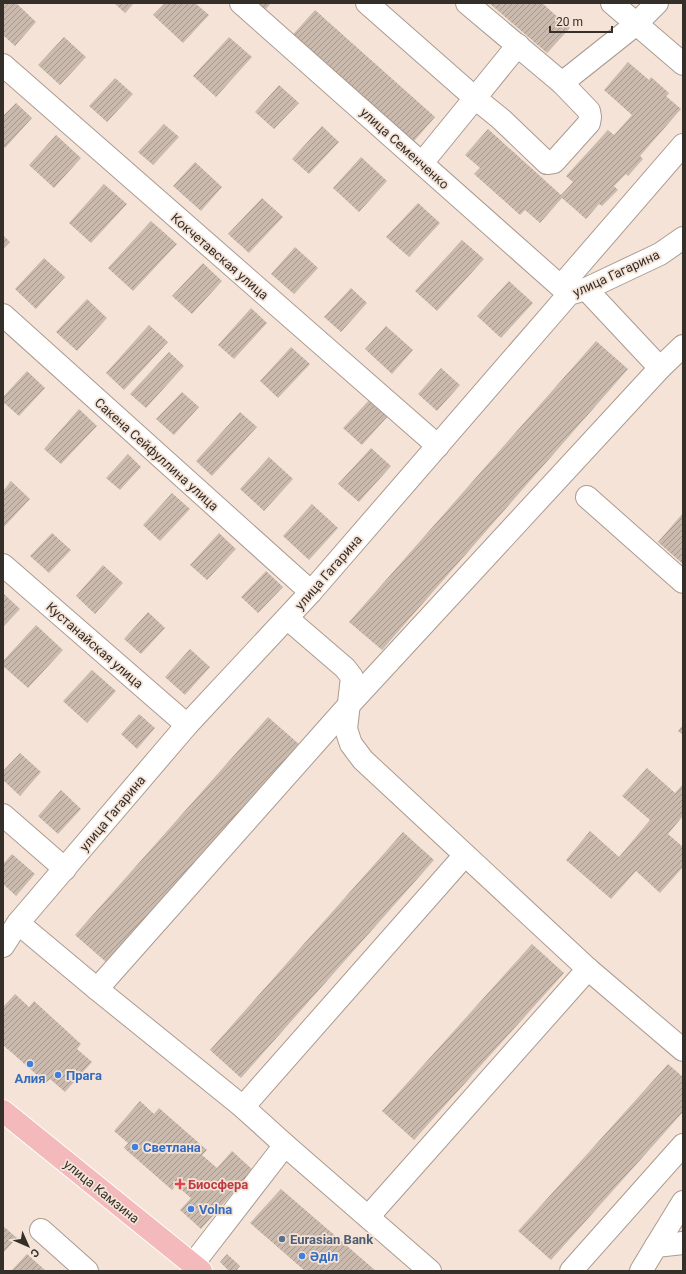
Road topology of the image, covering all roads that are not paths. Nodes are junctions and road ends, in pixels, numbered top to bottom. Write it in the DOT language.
graph roads {
  1 [pos="241,3"];
  2 [pos="367,3"];
  3 [pos="467,3"];
  4 [pos="612,3"];
  5 [pos="657,3"];
  6 [pos="636,25"];
  7 [pos="518,45"];
  8 [pos="683,64"];
  9 [pos="3,65"];
  10 [pos="562,83"];
  11 [pos="475,98"];
  12 [pos="683,145"];
  13 [pos="422,163"];
  14 [pos="683,238"];
  15 [pos="572,290"];
  16 [pos="3,315"];
  17 [pos="683,346"];
  18 [pos="660,368"];
  19 [pos="438,446"];
  20 [pos="587,497"];
  21 [pos="3,565"];
  22 [pos="683,582"];
  23 [pos="311,592"];
  24 [pos="288,619"];
  25 [pos="348,706"];
  26 [pos="187,725"];
  27 [pos="3,815"];
  28 [pos="465,856"];
  29 [pos="64,869"];
  30 [pos="18,923"];
  31 [pos="3,946"];
  32 [pos="588,970"];
  33 [pos="97,989"];
  34 [pos="683,1050"];
  35 [pos="243,1107"];
  36 [pos="3,1111"];
  37 [pos="285,1145"];
  38 [pos="683,1145"];
  39 [pos="683,1202"];
  40 [pos="368,1217"];
  41 [pos="41,1230"];
  42 [pos="683,1243"];
  43 [pos="656,1246"];
  44 [pos="197,1267"];
  45 [pos="87,1271"];
  46 [pos="430,1271"];
  47 [pos="571,1271"];
  48 [pos="641,1271"];
  1 -- 13 [label="street, улица Семенченко"];
  2 -- 11 [label="street"];
  3 -- 7 [label="street"];
  4 -- 6 [label="street"];
  5 -- 6 [label="street"];
  6 -- 8 [label="street"];
  6 -- 10 [label="street"];
  7 -- 10 [label="street"];
  7 -- 11 [label="street"];
  9 -- 19 [label="street, Кокчетавская улица"];
  10 -- 11 [label="street"];
  11 -- 13 [label="street"];
  12 -- 15 [label="street"];
  13 -- 15 [label="street, улица Семенченко"];
  14 -- 15 [label="street, улица Гагарина"];
  15 -- 18 [label="street, улица Семенченко"];
  15 -- 19 [label="street, улица Гагарина"];
  16 -- 23 [label="street, Сакена Сейфуллина улица"];
  17 -- 18 [label="street"];
  18 -- 25 [label="street"];
  19 -- 23 [label="street, улица Гагарина"];
  20 -- 22 [label="street"];
  21 -- 26 [label="street, Кустанайская улица"];
  23 -- 24 [label="street, улица Гагарина"];
  24 -- 25 [label="street"];
  24 -- 26 [label="street, улица Гагарина"];
  25 -- 28 [label="street"];
  25 -- 33 [label="street"];
  26 -- 29 [label="street, улица Гагарина"];
  27 -- 29 [label="street"];
  28 -- 32 [label="street"];
  28 -- 35 [label="street"];
  29 -- 30 [label="street, улица Гагарина"];
  30 -- 31 [label="street, улица Гагарина"];
  30 -- 33 [label="street"];
  32 -- 34 [label="street"];
  32 -- 40 [label="street"];
  33 -- 35 [label="street"];
  35 -- 37 [label="street"];
  36 -- 44 [label="main road, улица Камзина"];
  37 -- 40 [label="street"];
  37 -- 44 [label="street"];
  38 -- 47 [label="street"];
  39 -- 43 [label="street"];
  40 -- 46 [label="street"];
  41 -- 45 [label="street"];
  42 -- 43 [label="street"];
  43 -- 48 [label="street"];
}
